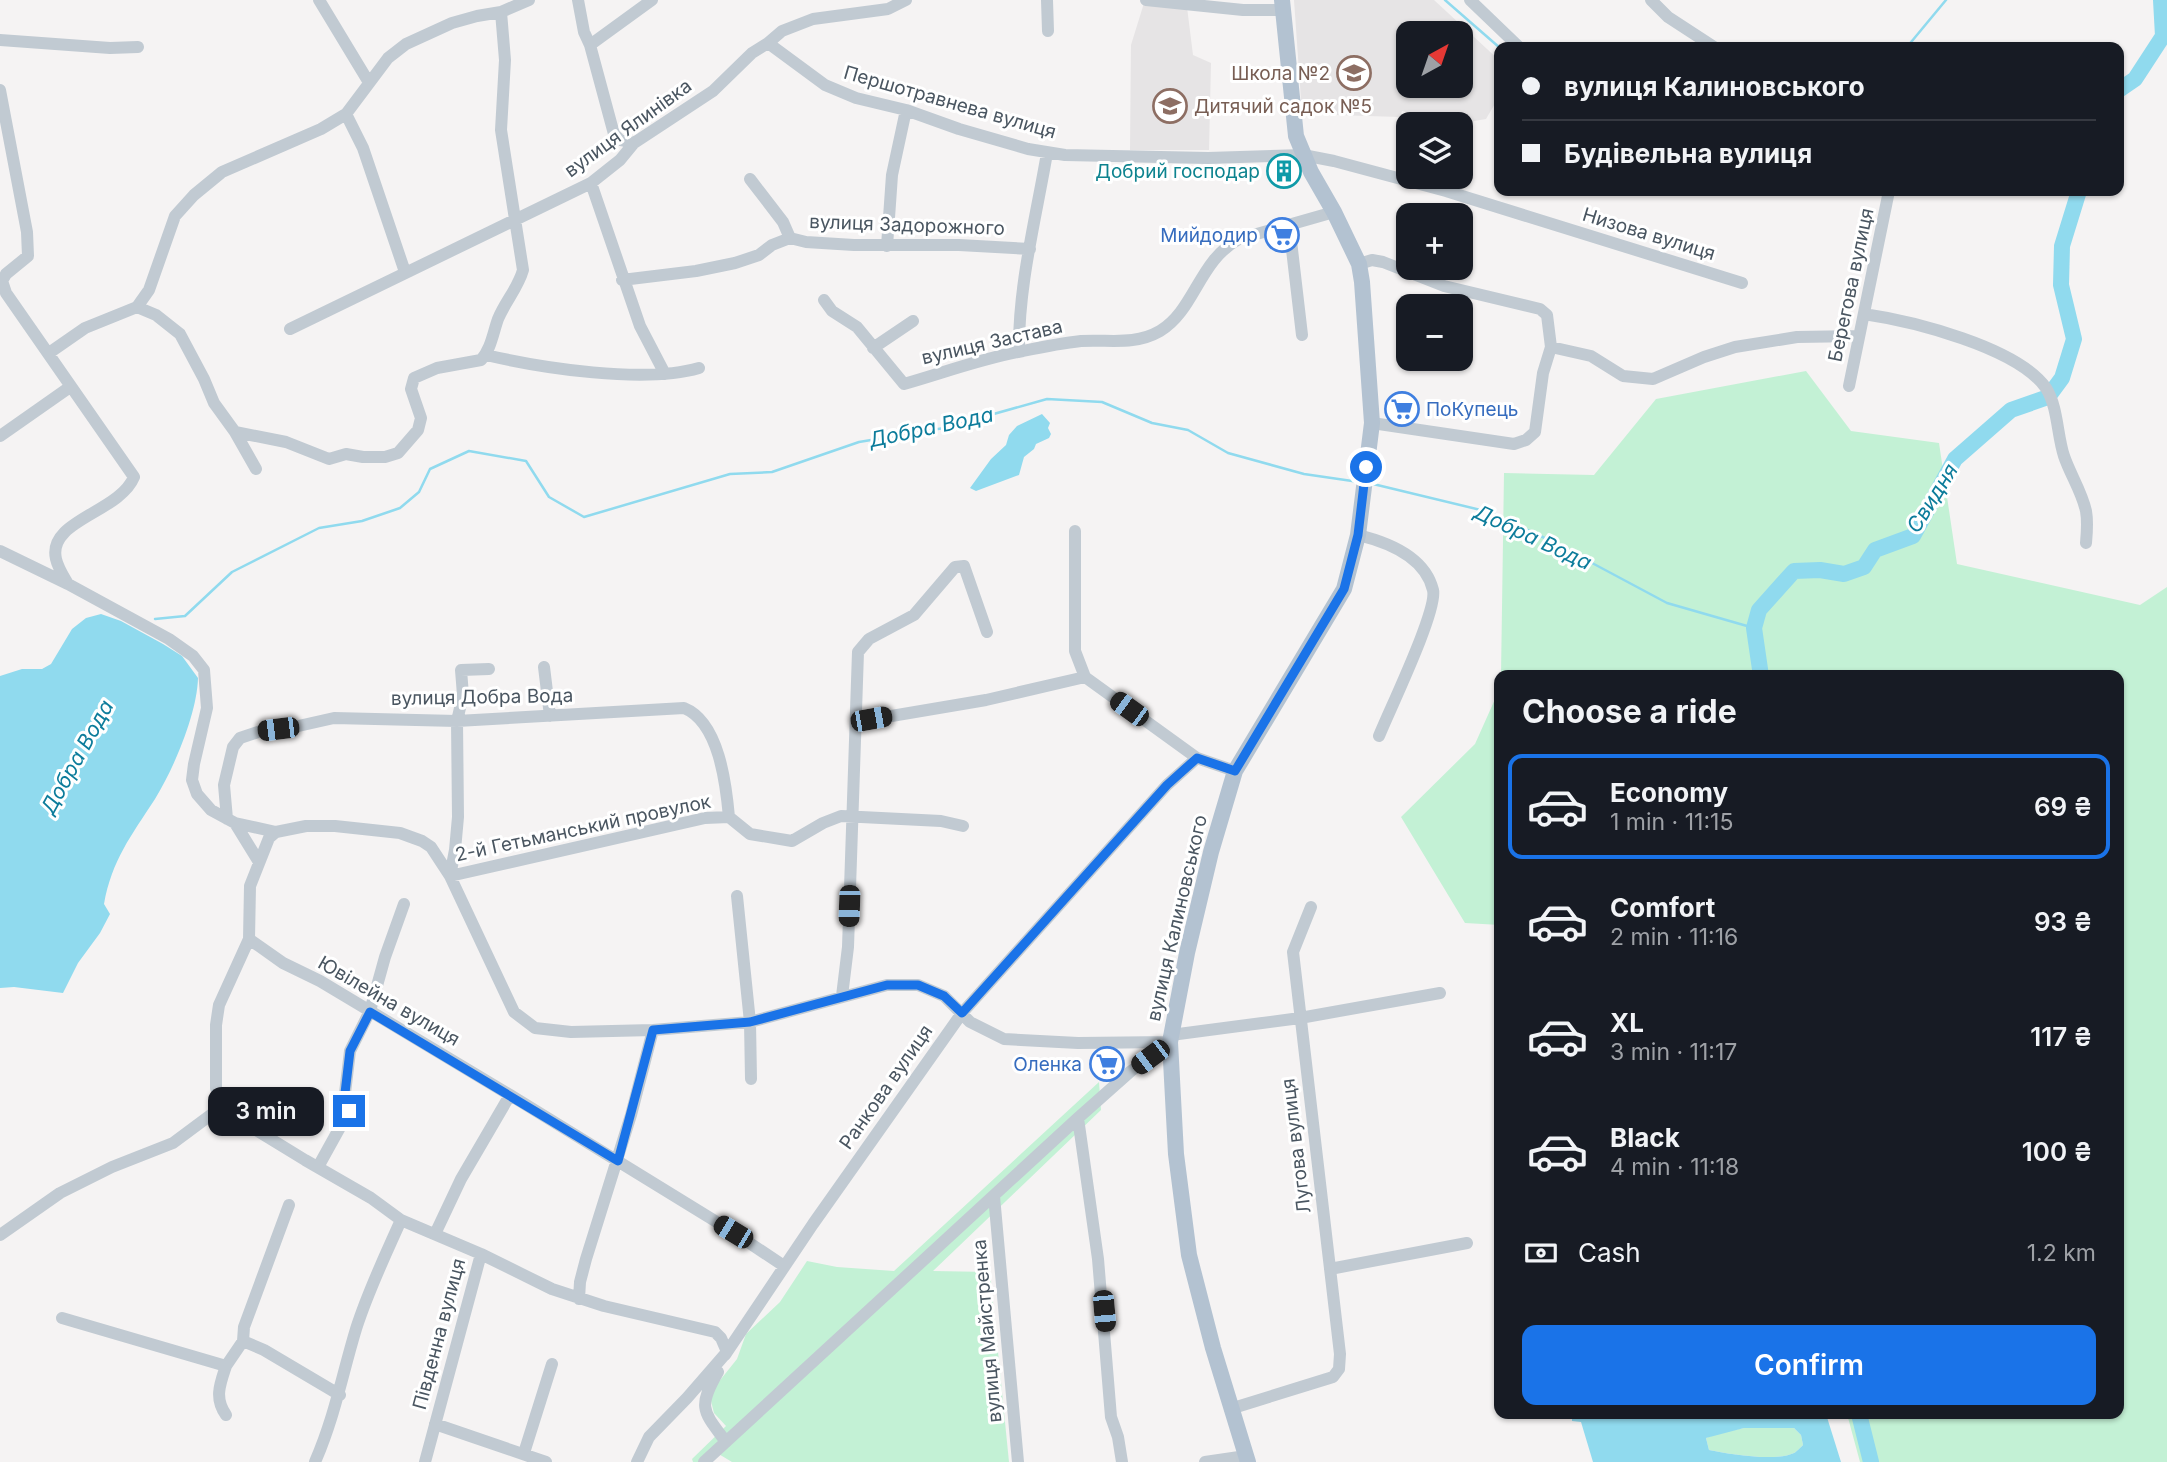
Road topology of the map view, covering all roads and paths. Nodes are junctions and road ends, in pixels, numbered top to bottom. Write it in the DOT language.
graph roads {
  1 [pos="319,0"];
  2 [pos="529,0"];
  3 [pos="578,0"];
  4 [pos="652,0"];
  5 [pos="906,0"];
  6 [pos="1047,0"];
  7 [pos="1146,0"];
  8 [pos="1470,0"];
  9 [pos="1651,0"];
  10 [pos="514,3"];
  11 [pos="1283,5"];
  12 [pos="501,12"];
  13 [pos="1048,32"];
  14 [pos="0,40"];
  15 [pos="1514,42"];
  16 [pos="1706,42"];
  17 [pos="768,43"];
  18 [pos="590,45"];
  19 [pos="138,47"];
  20 [pos="368,81"];
  21 [pos="0,90"];
  22 [pos="906,110"];
  23 [pos="346,114"];
  24 [pos="634,143"];
  25 [pos="1047,153"];
  26 [pos="1303,155"];
  27 [pos="750,179"];
  28 [pos="591,183"];
  29 [pos="1888,196"];
  30 [pos="1334,212"];
  31 [pos="514,220"];
  32 [pos="1289,224"];
  33 [pos="790,238"];
  34 [pos="887,246"];
  35 [pos="1030,249"];
  36 [pos="1359,264"];
  37 [pos="405,272"];
  38 [pos="622,280"];
  39 [pos="1742,283"];
  40 [pos="149,290"];
  41 [pos="824,300"];
  42 [pos="137,307"];
  43 [pos="156,314"];
  44 [pos="1864,314"];
  45 [pos="913,321"];
  46 [pos="290,329"];
  47 [pos="1302,335"];
  48 [pos="1859,336"];
  49 [pos="1551,347"];
  50 [pos="873,348"];
  51 [pos="1019,352"];
  52 [pos="49,353"];
  53 [pos="486,355"];
  54 [pos="699,368"];
  55 [pos="665,374"];
  56 [pos="1849,386"];
  57 [pos="70,387"];
  58 [pos="1372,423"];
  59 [pos="235,432"];
  60 [pos="0,436"];
  61 [pos="256,469"];
  62 [pos="1075,531"];
  63 [pos="1358,535"];
  64 [pos="2086,543"];
  65 [pos="0,551"];
  66 [pos="68,584"];
  67 [pos="987,632"];
  68 [pos="544,667"];
  69 [pos="489,669"];
  70 [pos="1084,677"];
  71 [pos="550,716"];
  72 [pos="457,721"];
  73 [pos="856,722"];
  74 [pos="1379,736"];
  75 [pos="1197,758"];
  76 [pos="1235,771"];
  77 [pos="729,817"];
  78 [pos="853,817"];
  79 [pos="231,821"];
  80 [pos="963,826"];
  81 [pos="276,832"];
  82 [pos="259,862"];
  83 [pos="450,876"];
  84 [pos="737,896"];
  85 [pos="404,904"];
  86 [pos="1311,907"];
  87 [pos="250,939"];
  88 [pos="1440,993"];
  89 [pos="842,996"];
  90 [pos="370,1012"];
  91 [pos="962,1013"];
  92 [pos="1300,1018"];
  93 [pos="750,1022"];
  94 [pos="653,1030"];
  95 [pos="1170,1039"];
  96 [pos="751,1079"];
  97 [pos="510,1095"];
  98 [pos="226,1111"];
  99 [pos="1078,1118"];
  100 [pos="618,1161"];
  101 [pos="318,1167"];
  102 [pos="994,1196"];
  103 [pos="289,1205"];
  104 [pos="401,1220"];
  105 [pos="435,1234"];
  106 [pos="0,1235"];
  107 [pos="1467,1242"];
  108 [pos="481,1254"];
  109 [pos="784,1266"];
  110 [pos="1330,1269"];
  111 [pos="579,1299"];
  112 [pos="62,1318"];
  113 [pos="243,1341"];
  114 [pos="727,1352"];
  115 [pos="552,1364"];
  116 [pos="226,1366"];
  117 [pos="340,1395"];
  118 [pos="1230,1409"];
  119 [pos="226,1415"];
  120 [pos="435,1424"];
  121 [pos="726,1442"];
  122 [pos="524,1453"];
  123 [pos="1247,1459"];
  124 [pos="315,1462"];
  125 [pos="425,1462"];
  126 [pos="547,1462"];
  127 [pos="637,1462"];
  128 [pos="704,1462"];
  129 [pos="1018,1462"];
  130 [pos="1122,1462"];
  131 [pos="1205,1462"];
  1 -- 20 [label="street"];
  2 -- 10 [label="street"];
  3 -- 18 [label="street"];
  4 -- 18 [label="street"];
  5 -- 17 [label="street, вулиця Ялинівка"];
  6 -- 13 [label="street"];
  7 -- 11 [label="street"];
  8 -- 15 [label="street"];
  9 -- 16 [label="street"];
  10 -- 12 [label="street"];
  11 -- 26 [label="main road, вулиця Калиновського"];
  12 -- 20 [label="street"];
  12 -- 31 [label="street"];
  14 -- 19 [label="street"];
  17 -- 22 [label="street, Першотравнева вулиця"];
  17 -- 24 [label="street, вулиця Ялинівка"];
  18 -- 24 [label="street"];
  20 -- 23 [label="street"];
  21 -- 52 [label="street"];
  22 -- 25 [label="street, Першотравнева вулиця"];
  22 -- 34 [label="street"];
  23 -- 37 [label="street"];
  23 -- 40 [label="street"];
  24 -- 28 [label="street, вулиця Ялинівка"];
  25 -- 26 [label="street, Першотравнева вулиця"];
  25 -- 35 [label="street"];
  26 -- 30 [label="main road, вулиця Калиновського"];
  26 -- 39 [label="street, Низова вулиця"];
  27 -- 33 [label="street"];
  28 -- 31 [label="street, вулиця Ялинівка"];
  28 -- 38 [label="street"];
  29 -- 44 [label="street, Берегова вулиця"];
  30 -- 32 [label="street, вулиця Застава"];
  30 -- 36 [label="main road, вулиця Калиновського"];
  31 -- 37 [label="street, вулиця Ялинівка"];
  31 -- 53 [label="street"];
  32 -- 47 [label="street"];
  32 -- 51 [label="street, вулиця Застава"];
  33 -- 34 [label="street, вулиця Задорожного"];
  33 -- 38 [label="street, вулиця Задорожного"];
  34 -- 35 [label="street, вулиця Задорожного"];
  35 -- 51 [label="street"];
  36 -- 49 [label="street"];
  36 -- 58 [label="main road, вулиця Калиновського"];
  37 -- 46 [label="street, вулиця Ялинівка"];
  38 -- 55 [label="street"];
  40 -- 42 [label="street"];
  40 -- 43 [label="street"];
  41 -- 50 [label="street"];
  42 -- 43 [label="street"];
  42 -- 52 [label="street"];
  43 -- 59 [label="street"];
  44 -- 48 [label="street, Берегова вулиця"];
  44 -- 64 [label="street"];
  45 -- 50 [label="street"];
  48 -- 49 [label="street"];
  48 -- 56 [label="street, Берегова вулиця"];
  49 -- 58 [label="street"];
  50 -- 51 [label="street, вулиця Застава"];
  52 -- 57 [label="street"];
  53 -- 55 [label="street"];
  53 -- 59 [label="street"];
  54 -- 55 [label="street"];
  57 -- 60 [label="street"];
  57 -- 66 [label="street"];
  58 -- 63 [label="main road, вулиця Калиновського"];
  59 -- 61 [label="street"];
  62 -- 70 [label="street"];
  63 -- 74 [label="street"];
  63 -- 76 [label="main road, вулиця Калиновського"];
  65 -- 66 [label="street"];
  66 -- 79 [label="street"];
  67 -- 73 [label="street"];
  68 -- 71 [label="street"];
  69 -- 72 [label="street"];
  70 -- 73 [label="street"];
  70 -- 75 [label="street"];
  71 -- 72 [label="street, вулиця Добра Вода"];
  71 -- 77 [label="street, вулиця Добра Вода"];
  72 -- 79 [label="street, вулиця Добра Вода"];
  72 -- 83 [label="street"];
  73 -- 78 [label="street"];
  75 -- 76 [label="street"];
  75 -- 91 [label="street, Ранкова вулиця"];
  76 -- 95 [label="main road, вулиця Калиновського"];
  77 -- 78 [label="street, 2-й Гетьманський провулок"];
  77 -- 83 [label="street, 2-й Гетьманський провулок"];
  78 -- 80 [label="street, 2-й Гетьманський провулок"];
  78 -- 89 [label="street"];
  79 -- 81 [label="street"];
  79 -- 82 [label="street"];
  81 -- 82 [label="street"];
  81 -- 83 [label="street"];
  82 -- 87 [label="street"];
  83 -- 94 [label="street"];
  84 -- 93 [label="street"];
  85 -- 90 [label="street"];
  86 -- 92 [label="street, Лугова вулиця"];
  87 -- 90 [label="street, Ювілейна вулиця"];
  87 -- 98 [label="street"];
  88 -- 92 [label="street"];
  89 -- 91 [label="street"];
  89 -- 93 [label="street"];
  90 -- 97 [label="street, Ювілейна вулиця"];
  90 -- 101 [label="street"];
  91 -- 95 [label="street"];
  91 -- 109 [label="street, Ранкова вулиця"];
  92 -- 95 [label="street"];
  92 -- 110 [label="street, Лугова вулиця"];
  93 -- 94 [label="street"];
  93 -- 96 [label="street"];
  94 -- 100 [label="street"];
  95 -- 99 [label="street"];
  95 -- 118 [label="main road, вулиця Калиновського"];
  97 -- 100 [label="street, Ювілейна вулиця"];
  97 -- 105 [label="street"];
  98 -- 101 [label="street"];
  98 -- 106 [label="street"];
  99 -- 102 [label="street"];
  99 -- 130 [label="street"];
  100 -- 109 [label="street, Ювілейна вулиця"];
  100 -- 111 [label="street"];
  101 -- 104 [label="street"];
  102 -- 121 [label="street"];
  102 -- 129 [label="street, вулиця Майстренка"];
  103 -- 113 [label="street"];
  104 -- 105 [label="street"];
  104 -- 117 [label="street"];
  105 -- 108 [label="street"];
  107 -- 110 [label="street"];
  108 -- 111 [label="street"];
  108 -- 120 [label="street, Південна вулиця"];
  109 -- 114 [label="street, Ранкова вулиця"];
  110 -- 118 [label="street, Лугова вулиця"];
  111 -- 114 [label="street"];
  112 -- 116 [label="street"];
  113 -- 116 [label="street"];
  113 -- 117 [label="street"];
  114 -- 121 [label="street"];
  114 -- 127 [label="street, Ранкова вулиця"];
  115 -- 122 [label="street"];
  116 -- 119 [label="street"];
  117 -- 124 [label="street"];
  118 -- 123 [label="main road, вулиця Калиновського"];
  120 -- 122 [label="street, Південна вулиця"];
  120 -- 125 [label="street, Південна вулиця"];
  121 -- 128 [label="street"];
  122 -- 126 [label="street, Південна вулиця"];
  123 -- 131 [label="street"];
}
